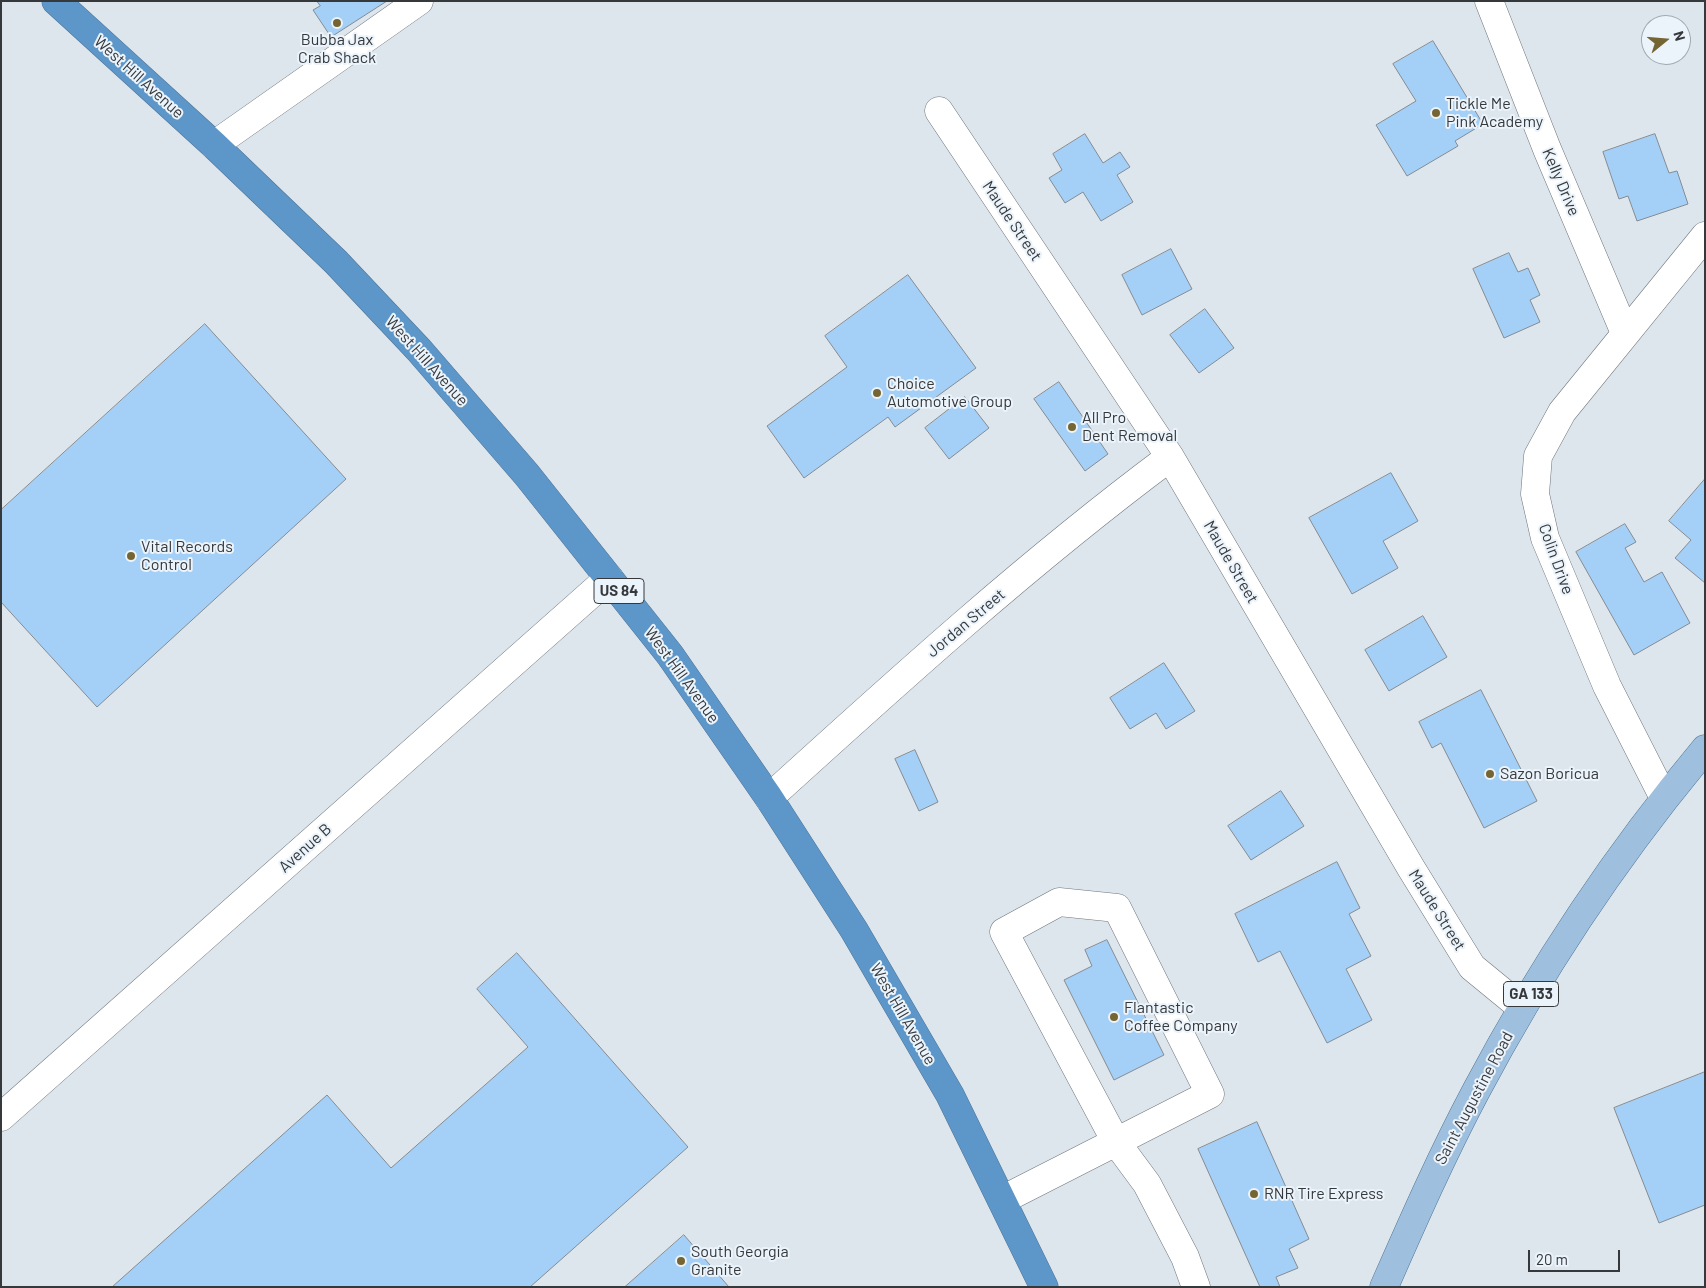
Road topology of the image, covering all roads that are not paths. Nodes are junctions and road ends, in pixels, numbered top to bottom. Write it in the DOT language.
graph roads {
  1 [pos="56,1"];
  2 [pos="419,1"];
  3 [pos="1488,1"];
  4 [pos="939,111"];
  5 [pos="214,145"];
  6 [pos="1705,236"];
  7 [pos="1626,333"];
  8 [pos="1170,457"];
  9 [pos="609,578"];
  10 [pos="1705,749"];
  11 [pos="769,798"];
  12 [pos="1664,798"];
  13 [pos="1522,1008"];
  14 [pos="1,1117"];
  15 [pos="1116,1142"];
  16 [pos="1002,1200"];
  17 [pos="1044,1287"];
  18 [pos="1196,1287"];
  19 [pos="1384,1287"];
  1 -- 5 [label="highway, West Hill Avenue / US 84"];
  2 -- 5 [label="street"];
  3 -- 7 [label="street, Kelly Drive"];
  4 -- 8 [label="street, Maude Street"];
  5 -- 9 [label="highway, West Hill Avenue / US 84"];
  6 -- 7 [label="street, Colin Drive"];
  7 -- 12 [label="street, Colin Drive"];
  8 -- 11 [label="street, Jordan Street"];
  8 -- 13 [label="street, Maude Street"];
  9 -- 11 [label="highway, West Hill Avenue / US 84"];
  9 -- 14 [label="street, Avenue B"];
  10 -- 12 [label="main road, Saint Augustine Road / GA 133"];
  11 -- 16 [label="highway, West Hill Avenue / US 84"];
  12 -- 13 [label="main road, Saint Augustine Road / GA 133"];
  13 -- 19 [label="main road, Saint Augustine Road / GA 133"];
  15 -- 15 [label="street"];
  15 -- 16 [label="street"];
  15 -- 18 [label="street"];
  16 -- 17 [label="highway, West Hill Avenue / US 84"];
}
